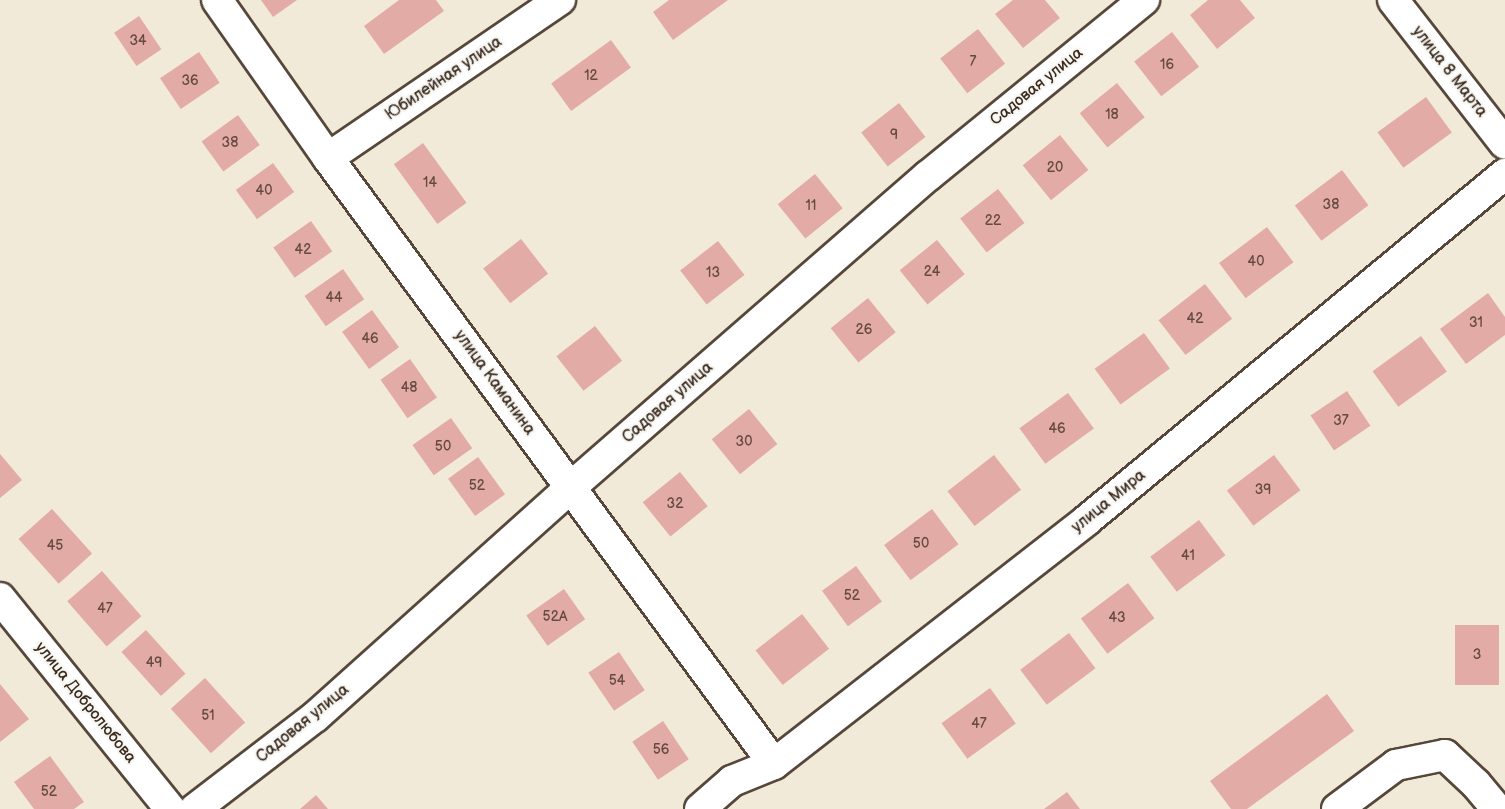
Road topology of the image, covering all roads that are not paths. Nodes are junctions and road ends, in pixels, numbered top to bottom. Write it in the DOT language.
graph roads {
  1 [pos="217,0"];
  2 [pos="560,0"];
  3 [pos="1144,0"];
  4 [pos="1393,0"];
  5 [pos="1505,144"];
  6 [pos="328,158"];
  7 [pos="1505,174"];
  8 [pos="571,487"];
  9 [pos="0,598"];
  10 [pos="774,764"];
  11 [pos="170,809"];
  12 [pos="195,809"];
  13 [pos="700,809"];
  14 [pos="1337,809"];
  15 [pos="1497,809"];
  1 -- 6 [label="street, улица Каманина"];
  2 -- 6 [label="street, Юбилейная улица"];
  3 -- 8 [label="street, Садовая улица"];
  4 -- 5 [label="street, улица 8 Марта"];
  6 -- 8 [label="street, улица Каманина"];
  7 -- 10 [label="street, улица Мира"];
  8 -- 10 [label="street, улица Каманина"];
  8 -- 12 [label="street, Садовая улица"];
  9 -- 11 [label="street, улица Добролюбова"];
  10 -- 13 [label="street, улица Мира"];
  14 -- 15 [label="street"];
}
